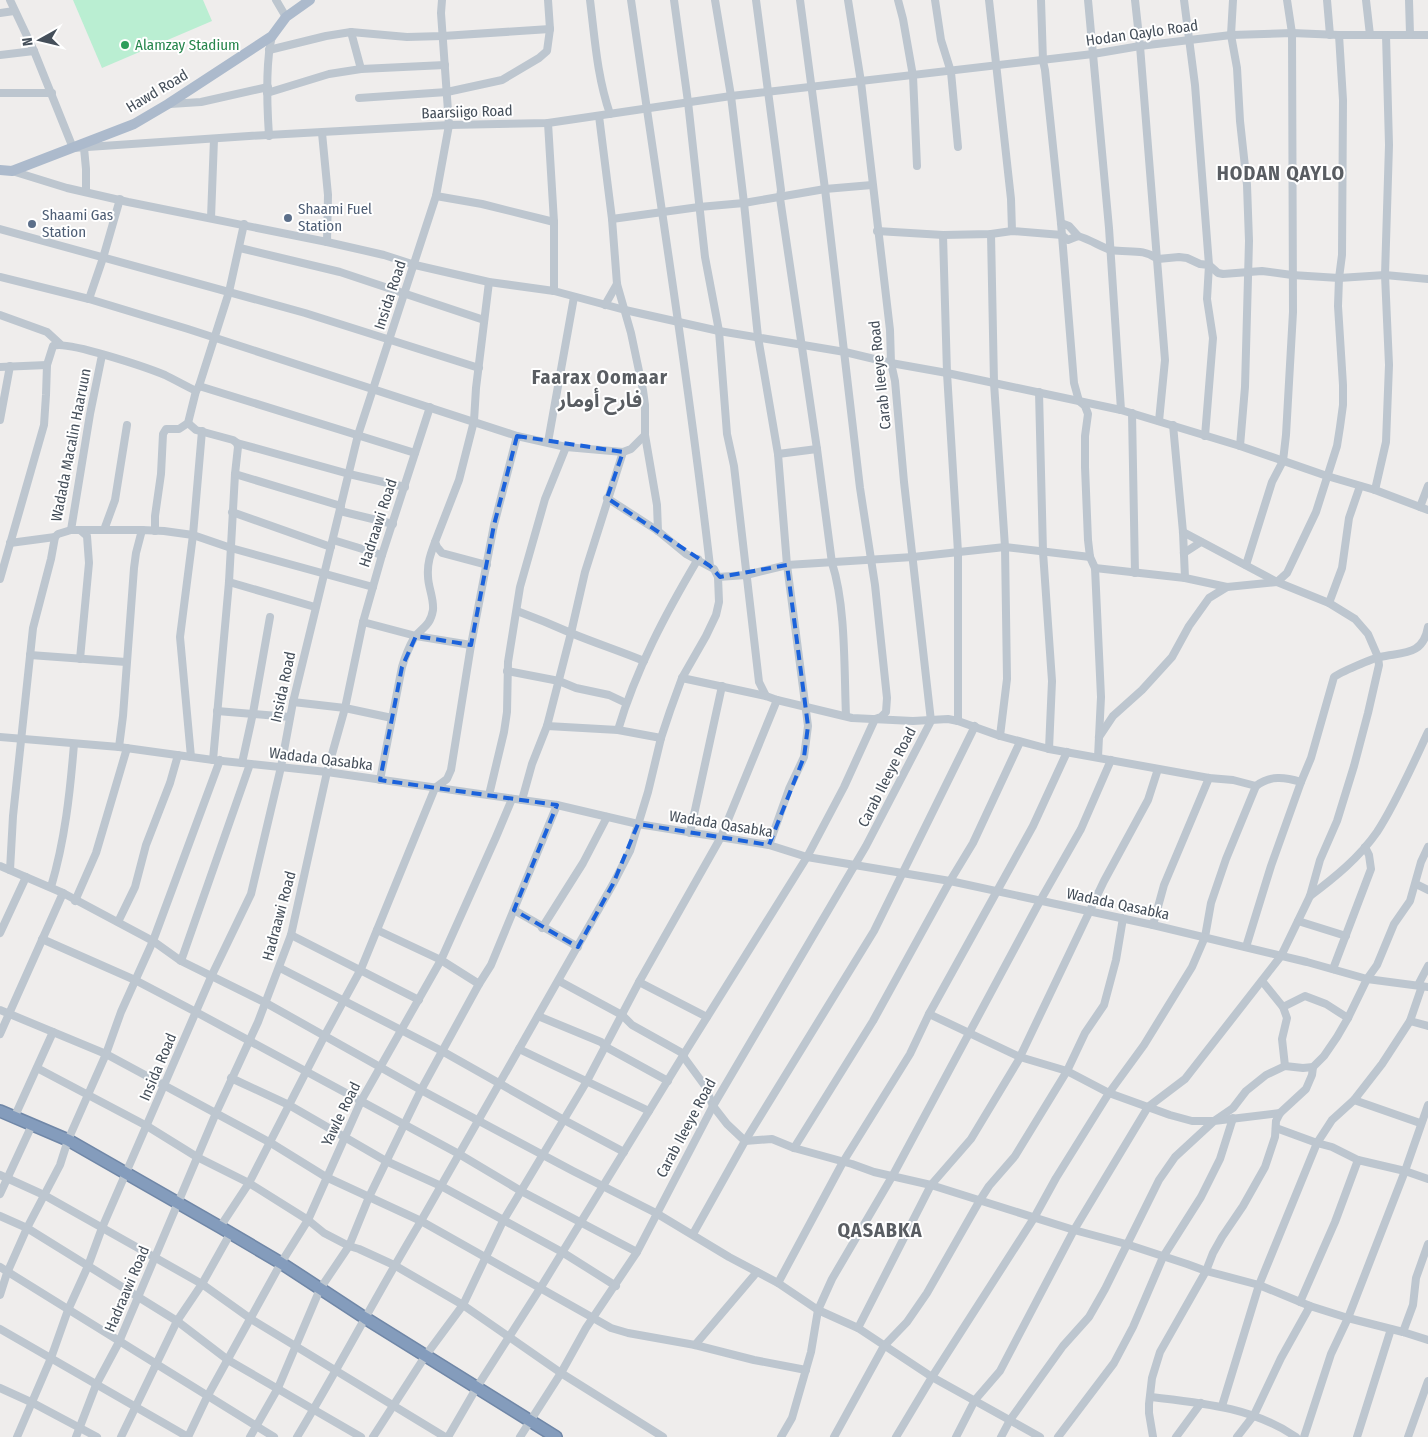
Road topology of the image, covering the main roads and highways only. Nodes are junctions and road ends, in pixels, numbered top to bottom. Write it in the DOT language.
graph roads {
  1 [pos="310,0"];
  2 [pos="4,172"];
  3 [pos="0,1112"];
  4 [pos="556,1437"];
  1 -- 2 [label="main road, Hawd Road"];
  3 -- 4 [label="highway"];
}
